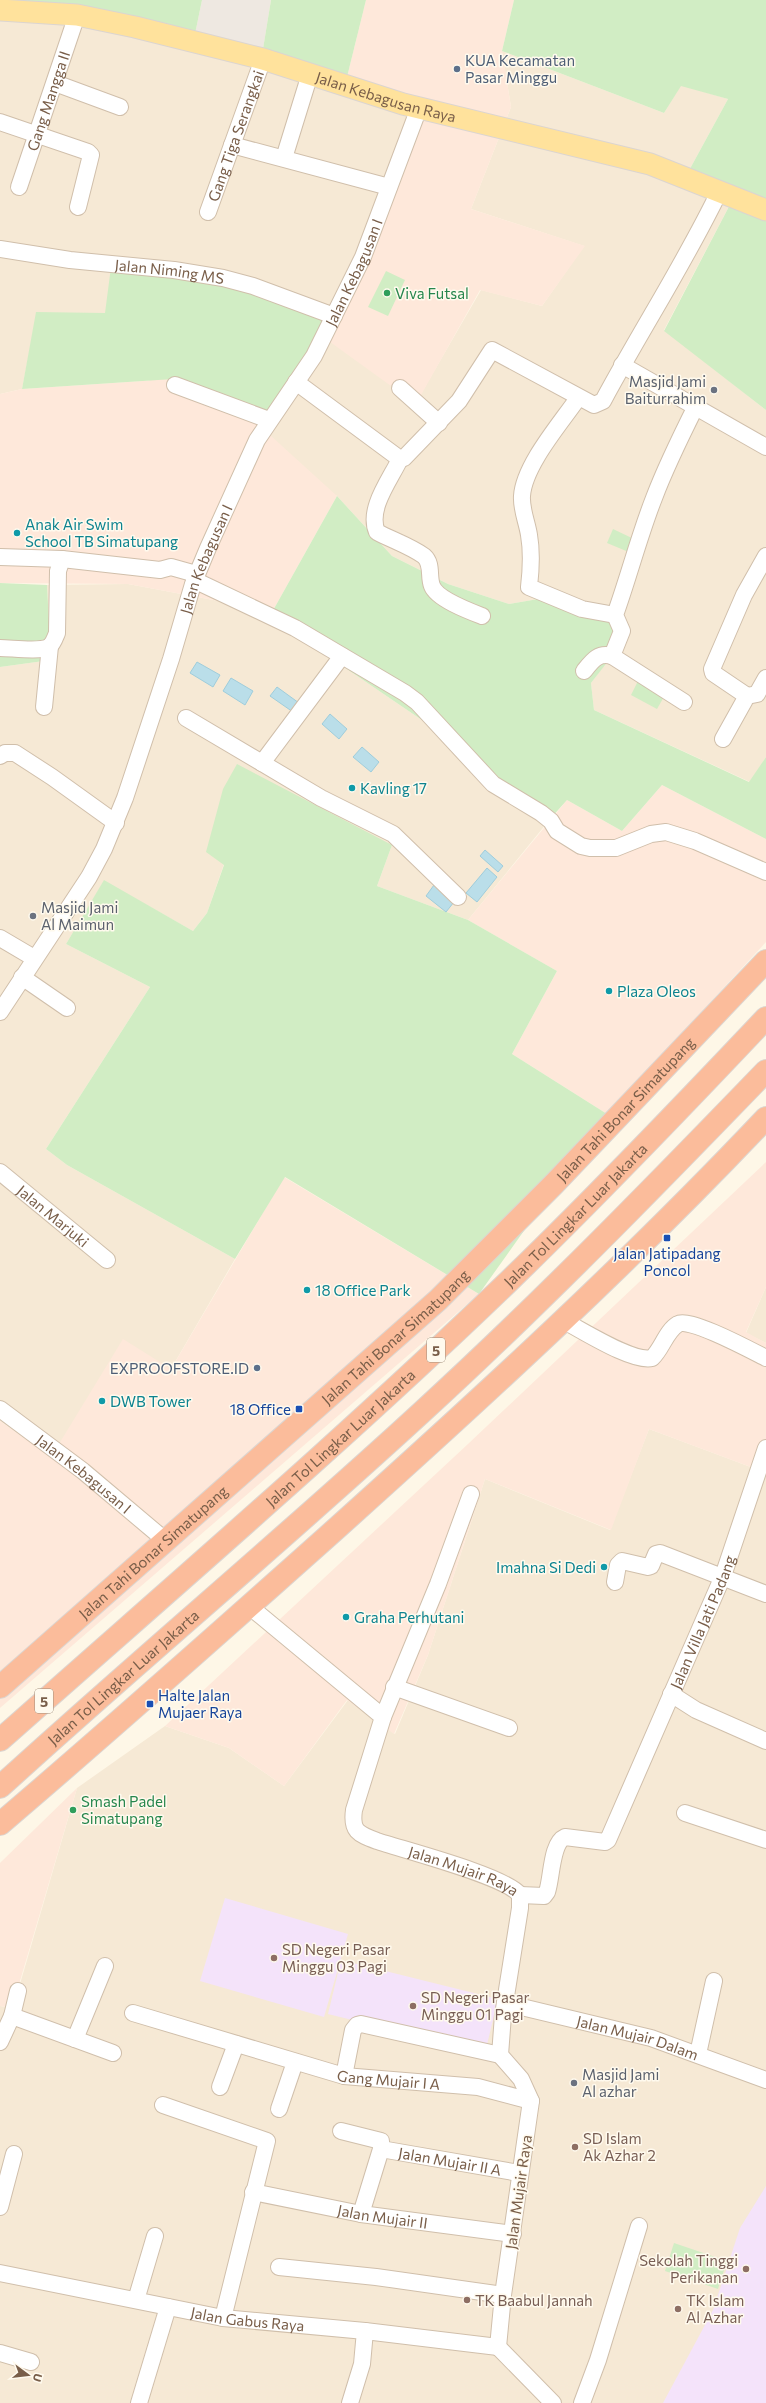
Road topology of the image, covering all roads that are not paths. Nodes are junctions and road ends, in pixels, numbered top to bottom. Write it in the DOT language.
graph roads {
  1 [pos="0,10"];
  2 [pos="77,15"];
  3 [pos="262,59"];
  4 [pos="310,74"];
  5 [pos="55,83"];
  6 [pos="120,107"];
  7 [pos="418,108"];
  8 [pos="0,122"];
  9 [pos="37,135"];
  10 [pos="232,145"];
  11 [pos="284,158"];
  12 [pos="18,187"];
  13 [pos="389,187"];
  14 [pos="720,190"];
  15 [pos="78,207"];
  16 [pos="766,210"];
  17 [pos="208,212"];
  18 [pos="0,249"];
  19 [pos="334,316"];
  20 [pos="622,365"];
  21 [pos="296,382"];
  22 [pos="176,385"];
  23 [pos="400,388"];
  24 [pos="578,398"];
  25 [pos="696,406"];
  26 [pos="269,420"];
  27 [pos="439,423"];
  28 [pos="766,447"];
  29 [pos="400,459"];
  30 [pos="766,556"];
  31 [pos="0,557"];
  32 [pos="62,558"];
  33 [pos="195,577"];
  34 [pos="615,615"];
  35 [pos="482,616"];
  36 [pos="50,646"];
  37 [pos="0,648"];
  38 [pos="342,656"];
  39 [pos="612,656"];
  40 [pos="584,671"];
  41 [pos="766,678"];
  42 [pos="747,696"];
  43 [pos="684,702"];
  44 [pos="44,707"];
  45 [pos="186,718"];
  46 [pos="723,740"];
  47 [pos="0,756"];
  48 [pos="262,763"];
  49 [pos="116,823"];
  50 [pos="766,872"];
  51 [pos="458,897"];
  52 [pos="0,938"];
  53 [pos="34,958"];
  54 [pos="766,961"];
  55 [pos="22,977"];
  56 [pos="67,1008"];
  57 [pos="0,1012"];
  58 [pos="766,1018"];
  59 [pos="766,1071"];
  60 [pos="766,1118"];
  61 [pos="0,1172"];
  62 [pos="107,1260"];
  63 [pos="564,1320"];
  64 [pos="766,1358"];
  65 [pos="0,1409"];
  66 [pos="766,1448"];
  67 [pos="471,1494"];
  68 [pos="166,1541"];
  69 [pos="723,1576"];
  70 [pos="615,1582"];
  71 [pos="766,1594"];
  72 [pos="249,1606"];
  73 [pos="0,1687"];
  74 [pos="394,1688"];
  75 [pos="671,1694"];
  76 [pos="35,1709"];
  77 [pos="383,1717"];
  78 [pos="0,1726"];
  79 [pos="509,1728"];
  80 [pos="0,1740"];
  81 [pos="766,1741"];
  82 [pos="3,1787"];
  83 [pos="685,1813"];
  84 [pos="0,1824"];
  85 [pos="766,1840"];
  86 [pos="520,1895"];
  87 [pos="105,1966"];
  88 [pos="714,1981"];
  89 [pos="18,1991"];
  90 [pos="506,2003"];
  91 [pos="133,2013"];
  92 [pos="12,2016"];
  93 [pos="75,2039"];
  94 [pos="0,2042"];
  95 [pos="236,2044"];
  96 [pos="113,2053"];
  97 [pos="698,2054"];
  98 [pos="500,2055"];
  99 [pos="295,2062"];
  100 [pos="344,2076"];
  101 [pos="766,2080"];
  102 [pos="220,2086"];
  103 [pos="531,2101"];
  104 [pos="163,2105"];
  105 [pos="279,2109"];
  106 [pos="341,2131"];
  107 [pos="381,2149"];
  108 [pos="14,2154"];
  109 [pos="519,2173"];
  110 [pos="253,2192"];
  111 [pos="0,2207"];
  112 [pos="361,2214"];
  113 [pos="639,2226"];
  114 [pos="513,2234"];
  115 [pos="155,2236"];
  116 [pos="279,2267"];
  117 [pos="0,2273"];
  118 [pos="503,2295"];
  119 [pos="136,2300"];
  120 [pos="166,2315"];
  121 [pos="223,2318"];
  122 [pos="365,2334"];
  123 [pos="498,2347"];
  124 [pos="0,2353"];
  125 [pos="31,2362"];
  126 [pos="139,2403"];
  127 [pos="350,2403"];
  128 [pos="553,2403"];
  129 [pos="582,2403"];
  1 -- 2 [label="main road, Jalan Kebagusan Raya"];
  2 -- 3 [label="main road, Jalan Kebagusan Raya"];
  2 -- 5 [label="street, Gang Mangga II"];
  3 -- 4 [label="main road, Jalan Kebagusan Raya"];
  3 -- 10 [label="street, Gang Tiga Serangkai"];
  4 -- 7 [label="main road, Jalan Kebagusan Raya"];
  4 -- 11 [label="street"];
  5 -- 6 [label="street"];
  5 -- 9 [label="street, Gang Mangga II"];
  7 -- 13 [label="street, Jalan Kebagusan I"];
  7 -- 14 [label="main road, Jalan Kebagusan Raya"];
  8 -- 9 [label="street"];
  9 -- 12 [label="street, Gang Mangga II"];
  9 -- 15 [label="street"];
  10 -- 11 [label="street"];
  10 -- 17 [label="street, Gang Tiga Serangkai"];
  11 -- 13 [label="street"];
  13 -- 19 [label="street, Jalan Kebagusan I"];
  14 -- 16 [label="main road, Jalan Kebagusan Raya"];
  14 -- 20 [label="street"];
  18 -- 19 [label="street, Jalan Niming MS"];
  19 -- 21 [label="street, Jalan Kebagusan I"];
  20 -- 24 [label="street"];
  20 -- 25 [label="street"];
  21 -- 26 [label="street, Jalan Kebagusan I"];
  21 -- 29 [label="street"];
  22 -- 26 [label="street"];
  23 -- 27 [label="street"];
  24 -- 27 [label="street"];
  24 -- 34 [label="street"];
  25 -- 28 [label="street"];
  25 -- 34 [label="street"];
  26 -- 33 [label="street, Jalan Kebagusan I"];
  27 -- 29 [label="street"];
  29 -- 35 [label="street"];
  30 -- 42 [label="street"];
  31 -- 32 [label="street"];
  32 -- 33 [label="street"];
  32 -- 36 [label="street"];
  33 -- 38 [label="street"];
  33 -- 49 [label="street, Jalan Kebagusan I"];
  34 -- 39 [label="street"];
  36 -- 37 [label="street"];
  36 -- 44 [label="street"];
  38 -- 48 [label="street"];
  38 -- 50 [label="street"];
  39 -- 40 [label="street"];
  39 -- 43 [label="street"];
  41 -- 42 [label="street"];
  42 -- 46 [label="street"];
  45 -- 48 [label="street"];
  47 -- 49 [label="street"];
  48 -- 51 [label="street"];
  49 -- 53 [label="street, Jalan Kebagusan I"];
  52 -- 53 [label="street"];
  53 -- 55 [label="street, Jalan Kebagusan I"];
  54 -- 68 [label="highway, Jalan Tahi Bonar Simatupang"];
  55 -- 56 [label="street"];
  55 -- 57 [label="street, Jalan Kebagusan I"];
  58 -- 76 [label="highway, Jalan Tol Lingkar Luar Jakarta / 5"];
  59 -- 82 [label="highway, Jalan Tol Lingkar Luar Jakarta / 5"];
  60 -- 63 [label="highway"];
  61 -- 62 [label="street, Jalan Marjuki"];
  63 -- 64 [label="street"];
  63 -- 72 [label="highway"];
  65 -- 68 [label="street, Jalan Kebagusan I"];
  66 -- 69 [label="street, Jalan Villa Jati Padang"];
  67 -- 74 [label="street"];
  68 -- 73 [label="highway, Jalan Tahi Bonar Simatupang"];
  69 -- 70 [label="street"];
  69 -- 71 [label="street"];
  69 -- 75 [label="street, Jalan Villa Jati Padang"];
  72 -- 77 [label="street"];
  72 -- 84 [label="highway"];
  74 -- 77 [label="street"];
  74 -- 79 [label="street"];
  75 -- 81 [label="street, Jalan Villa Jati Padang"];
  75 -- 86 [label="street"];
  76 -- 78 [label="highway"];
  76 -- 80 [label="highway, Jalan Tol Lingkar Luar Jakarta / 5"];
  77 -- 86 [label="street, Jalan Mujair Raya"];
  83 -- 85 [label="street"];
  86 -- 90 [label="street, Jalan Mujair Raya"];
  87 -- 93 [label="street"];
  88 -- 97 [label="street"];
  89 -- 92 [label="street"];
  90 -- 97 [label="street, Jalan Mujair Dalam"];
  90 -- 98 [label="street, Jalan Mujair Raya"];
  91 -- 95 [label="street, Gang Mujair I A"];
  92 -- 93 [label="street"];
  92 -- 94 [label="street"];
  93 -- 96 [label="street"];
  95 -- 99 [label="street, Gang Mujair I A"];
  95 -- 102 [label="street"];
  97 -- 101 [label="street, Jalan Mujair Dalam"];
  98 -- 100 [label="street"];
  98 -- 103 [label="street"];
  99 -- 100 [label="street, Gang Mujair I A"];
  99 -- 105 [label="street"];
  100 -- 103 [label="street, Gang Mujair I A"];
  103 -- 109 [label="street, Jalan Mujair Raya"];
  104 -- 110 [label="street"];
  106 -- 107 [label="street"];
  107 -- 109 [label="street, Jalan Mujair II A"];
  107 -- 112 [label="street"];
  108 -- 111 [label="street"];
  109 -- 114 [label="street, Jalan Mujair Raya"];
  110 -- 112 [label="street, Jalan Mujair II"];
  110 -- 121 [label="street"];
  112 -- 114 [label="street, Jalan Mujair II"];
  113 -- 129 [label="street"];
  114 -- 118 [label="street, Jalan Mujair Raya"];
  115 -- 119 [label="street"];
  116 -- 118 [label="street"];
  117 -- 119 [label="street, Jalan Gabus Raya"];
  118 -- 123 [label="street, Jalan Mujair Raya"];
  119 -- 120 [label="street, Jalan Gabus Raya"];
  120 -- 121 [label="street, Jalan Gabus Raya"];
  120 -- 126 [label="street"];
  121 -- 122 [label="street, Jalan Gabus Raya"];
  122 -- 123 [label="street, Jalan Gabus Raya"];
  122 -- 127 [label="street"];
  123 -- 128 [label="street"];
  124 -- 125 [label="street"];
}
